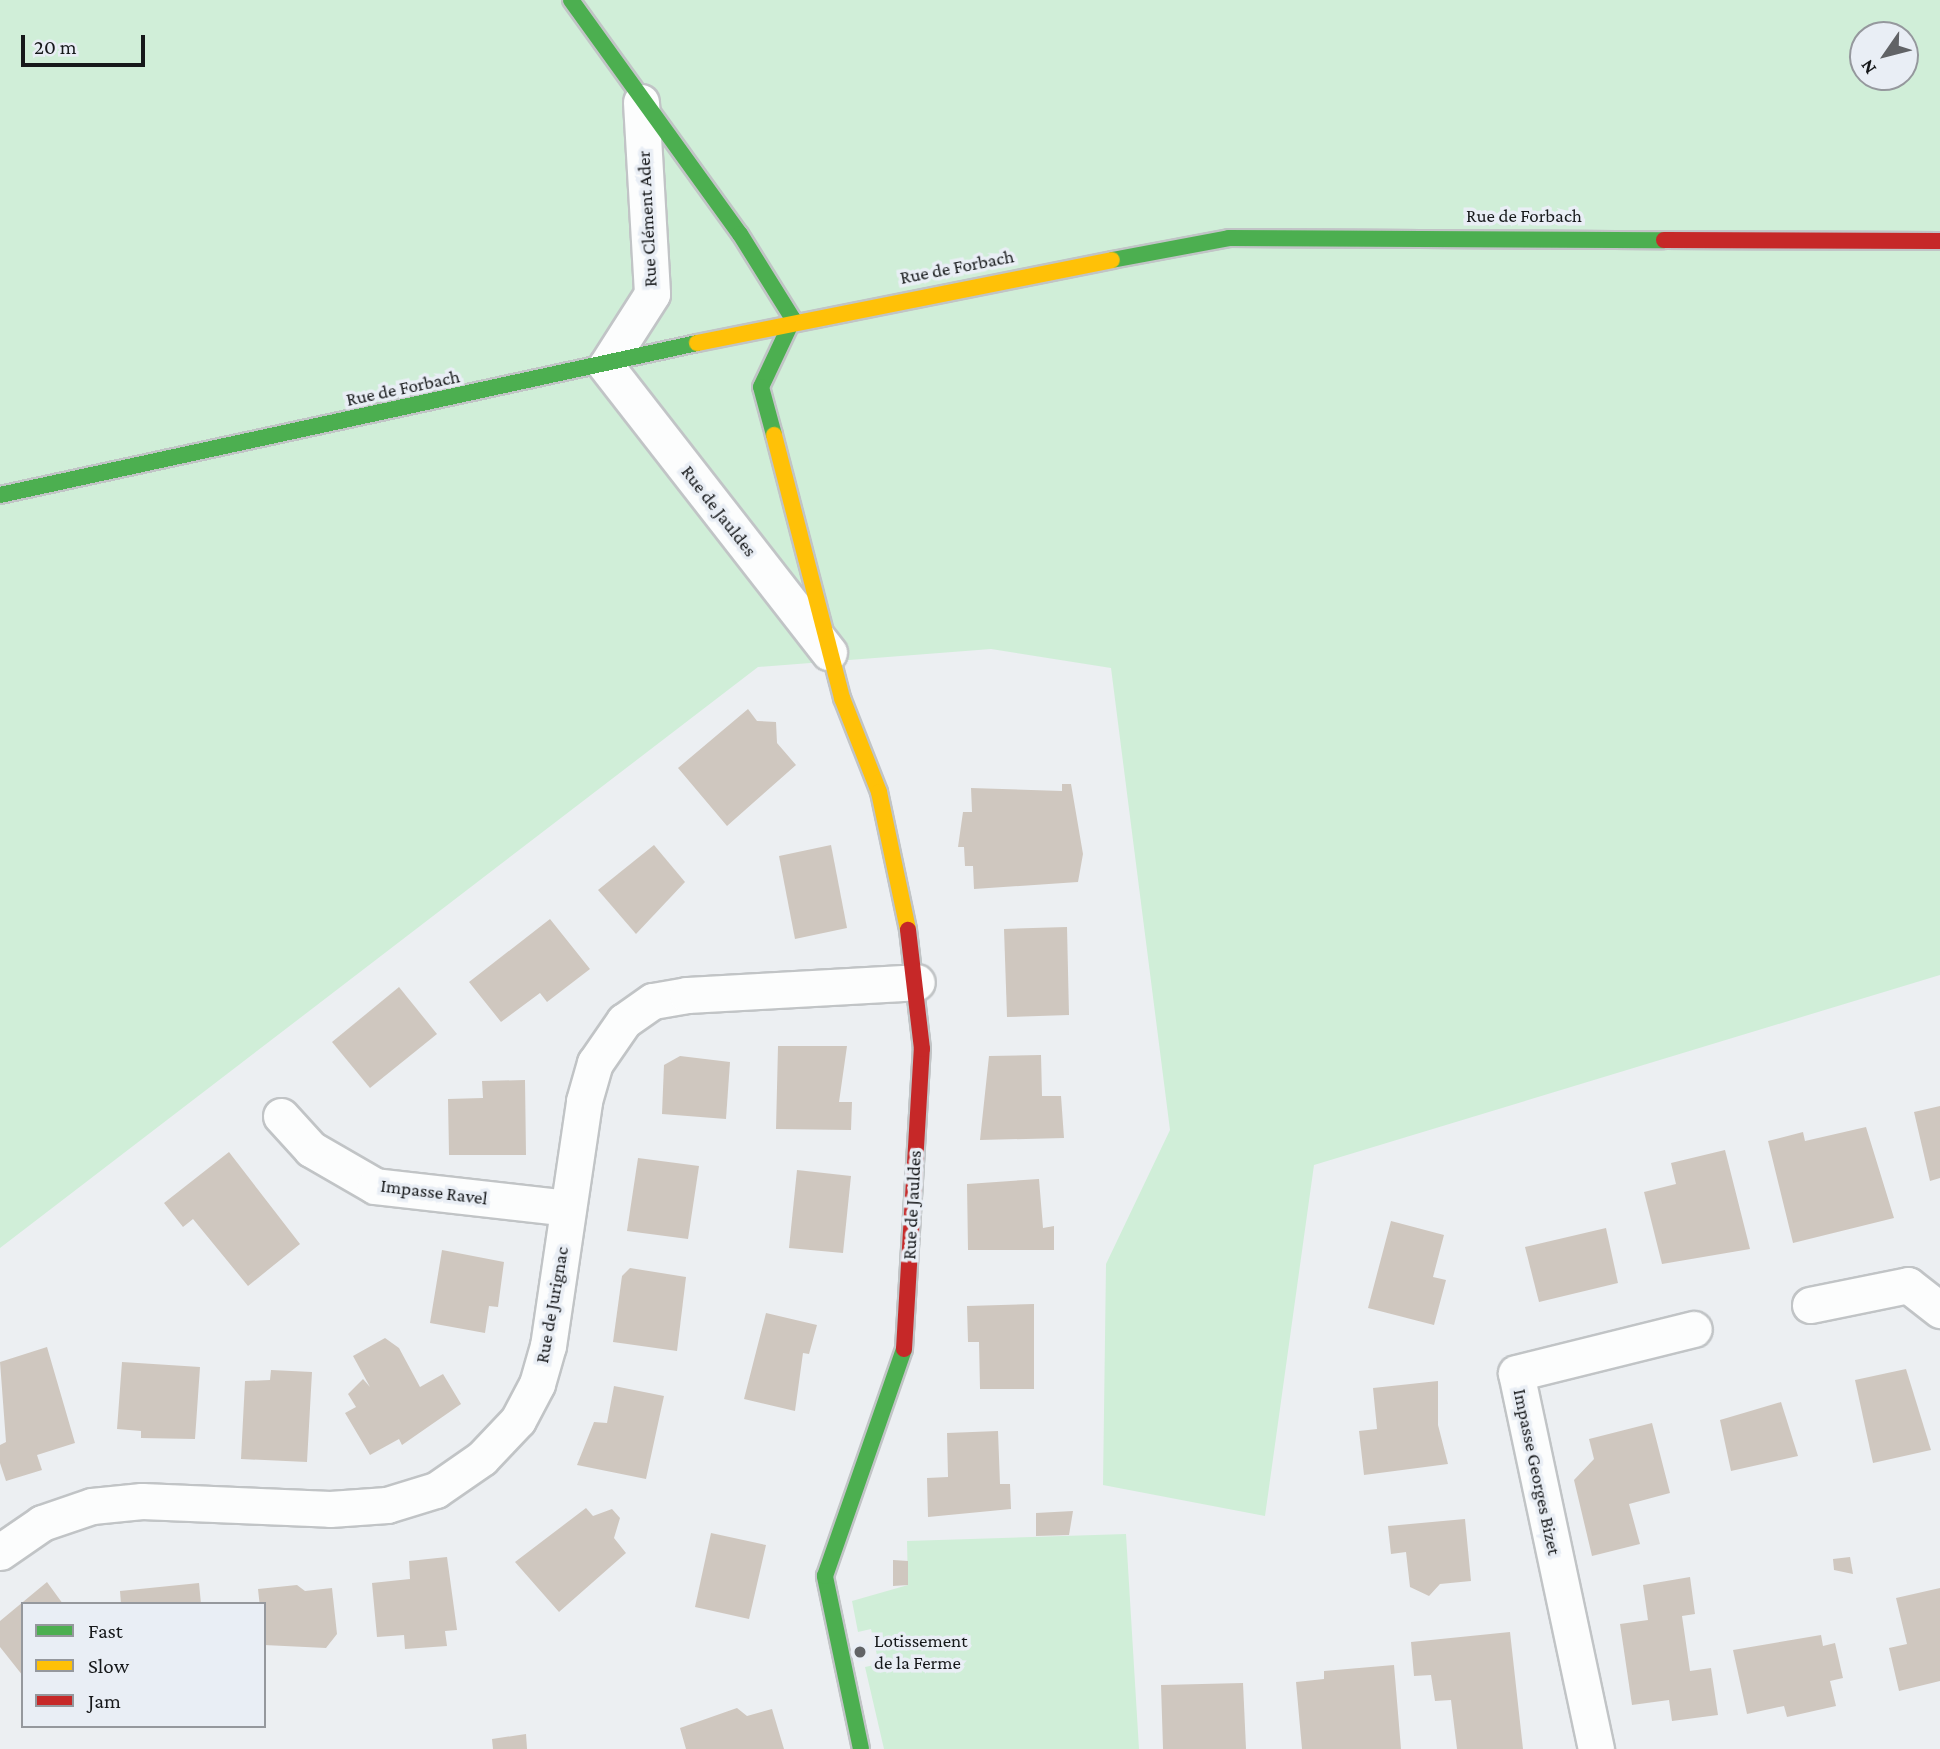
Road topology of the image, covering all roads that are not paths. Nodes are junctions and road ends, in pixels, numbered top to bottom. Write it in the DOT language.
graph roads {
  1 [pos="571,0"];
  2 [pos="641,102"];
  3 [pos="1940,241"];
  4 [pos="793,319"];
  5 [pos="606,366"];
  6 [pos="0,495"];
  7 [pos="832,655"];
  8 [pos="917,982"];
  9 [pos="281,1116"];
  10 [pos="568,1208"];
  11 [pos="1810,1304"];
  12 [pos="1940,1310"];
  13 [pos="1694,1329"];
  14 [pos="0,1552"];
  15 [pos="861,1749"];
  16 [pos="1596,1749"];
  1 -- 2 [label="main road, Rue Clément Ader"];
  2 -- 4 [label="main road, Rue Clément Ader"];
  2 -- 5 [label="street, Rue Clément Ader"];
  3 -- 4 [label="main road, Rue de Forbach"];
  4 -- 5 [label="main road, Rue de Forbach"];
  4 -- 7 [label="main road, Rue de Jauldes"];
  5 -- 6 [label="main road, Rue de Forbach"];
  5 -- 7 [label="street, Rue de Jauldes"];
  7 -- 8 [label="main road, Rue de Jauldes"];
  8 -- 10 [label="street, Rue de Jurignac"];
  8 -- 15 [label="main road, Rue de Jauldes"];
  9 -- 10 [label="street, Impasse Ravel"];
  10 -- 14 [label="street, Rue de Jurignac"];
  11 -- 12 [label="street"];
  13 -- 16 [label="street, Impasse Georges Bizet"];
}
